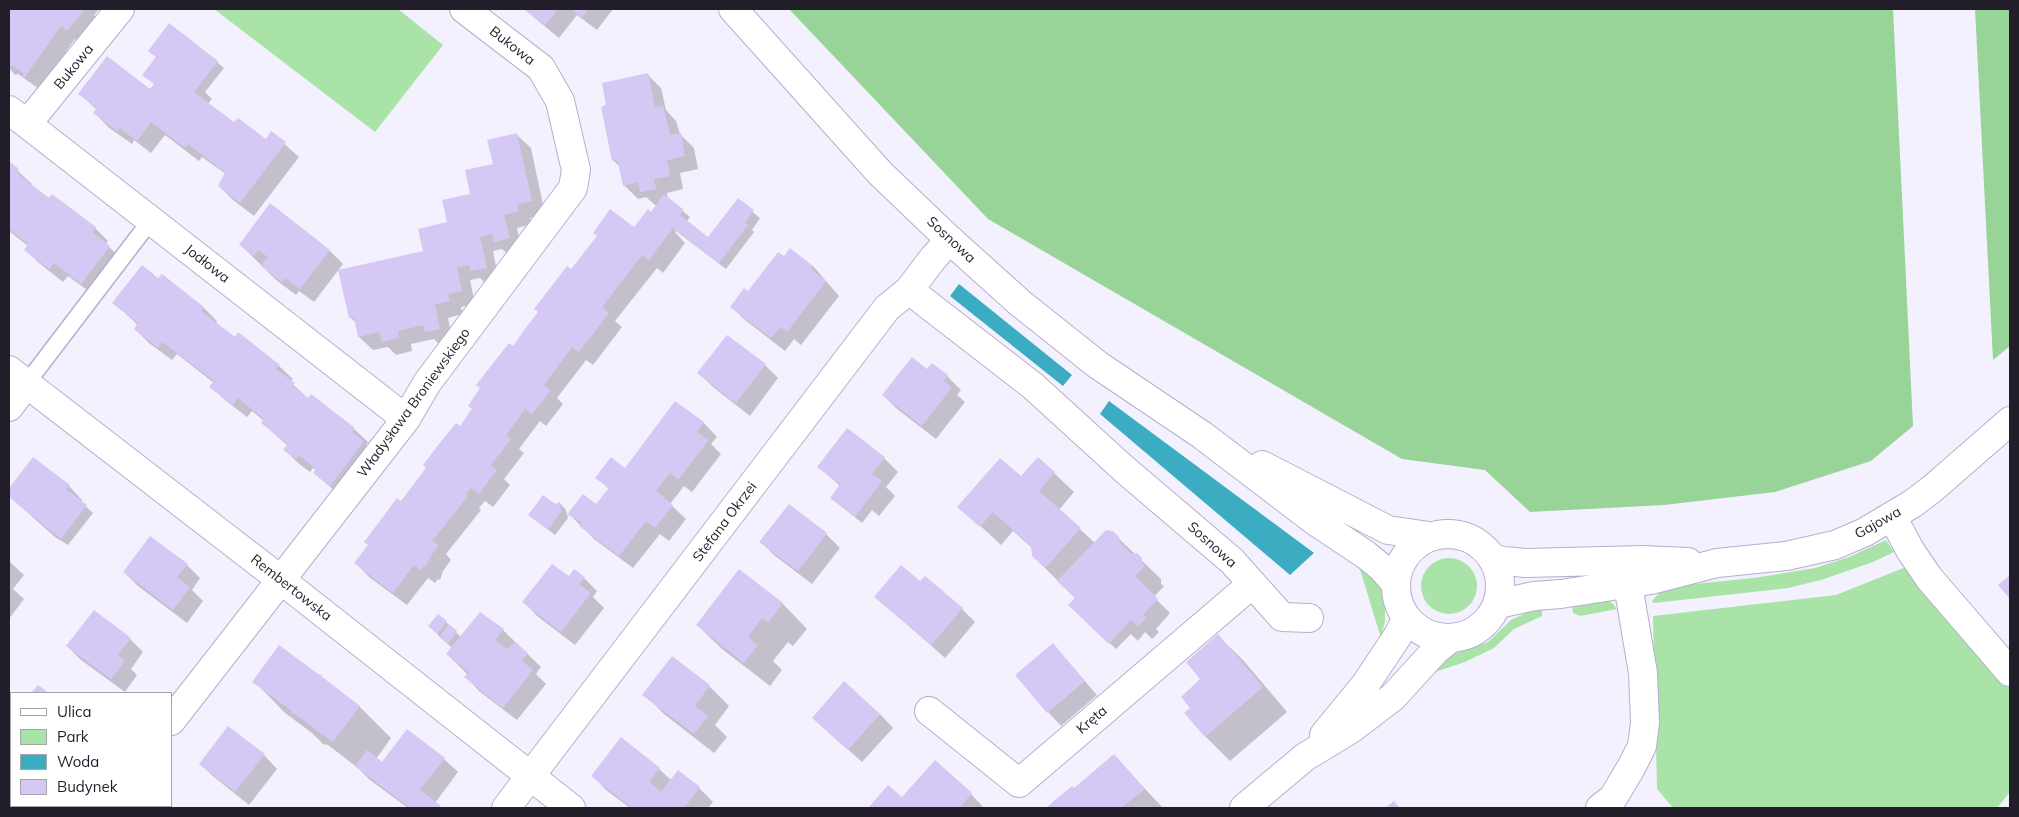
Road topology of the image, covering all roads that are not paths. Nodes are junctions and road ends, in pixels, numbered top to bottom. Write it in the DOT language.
graph roads {
  1 [pos="120,9"];
  2 [pos="464,9"];
  3 [pos="733,9"];
  4 [pos="554,90"];
  5 [pos="18,117"];
  6 [pos="151,220"];
  7 [pos="950,240"];
  8 [pos="909,290"];
  9 [pos="18,377"];
  10 [pos="9,406"];
  11 [pos="406,419"];
  12 [pos="2010,421"];
  13 [pos="1202,435"];
  14 [pos="1892,516"];
  15 [pos="1430,536"];
  16 [pos="1493,558"];
  17 [pos="1627,572"];
  18 [pos="281,580"];
  19 [pos="1252,584"];
  20 [pos="1396,584"];
  21 [pos="1498,604"];
  22 [pos="1309,618"];
  23 [pos="1407,618"];
  24 [pos="1450,638"];
  25 [pos="2010,672"];
  26 [pos="929,711"];
  27 [pos="172,720"];
  28 [pos="1306,757"];
  29 [pos="530,775"];
  30 [pos="506,808"];
  31 [pos="571,808"];
  32 [pos="1244,808"];
  33 [pos="1600,808"];
  1 -- 5 [label="street, Bukowa"];
  2 -- 4 [label="street, Bukowa"];
  3 -- 7 [label="street, Sosnowa"];
  4 -- 11 [label="street, Władysława Broniewskiego"];
  5 -- 6 [label="street, Jodłowa"];
  6 -- 9 [label="lane"];
  6 -- 11 [label="street, Jodłowa"];
  7 -- 8 [label="street, Stefana Okrzei"];
  7 -- 13 [label="street, Sosnowa"];
  8 -- 19 [label="street, Sosnowa"];
  8 -- 29 [label="street, Stefana Okrzei"];
  9 -- 10 [label="street"];
  9 -- 18 [label="street, Rembertowska"];
  11 -- 18 [label="street, Władysława Broniewskiego"];
  12 -- 14 [label="street, Gajowa"];
  13 -- 15 [label="street, Sosnowa"];
  13 -- 20 [label="street, Sosnowa"];
  14 -- 17 [label="street, Gajowa"];
  14 -- 25 [label="street"];
  15 -- 16 [label="street"];
  15 -- 20 [label="street"];
  16 -- 17 [label="street, Gajowa"];
  16 -- 21 [label="street"];
  17 -- 21 [label="street, Gajowa"];
  17 -- 33 [label="street"];
  18 -- 27 [label="street, Władysława Broniewskiego"];
  18 -- 29 [label="street, Rembertowska"];
  19 -- 22 [label="street, Sosnowa"];
  19 -- 26 [label="street, Kręta"];
  20 -- 23 [label="street"];
  21 -- 24 [label="street"];
  23 -- 24 [label="street"];
  23 -- 28 [label="street"];
  24 -- 28 [label="street"];
  28 -- 32 [label="street"];
  29 -- 30 [label="street, Stefana Okrzei"];
  29 -- 31 [label="street, Rembertowska"];
}
